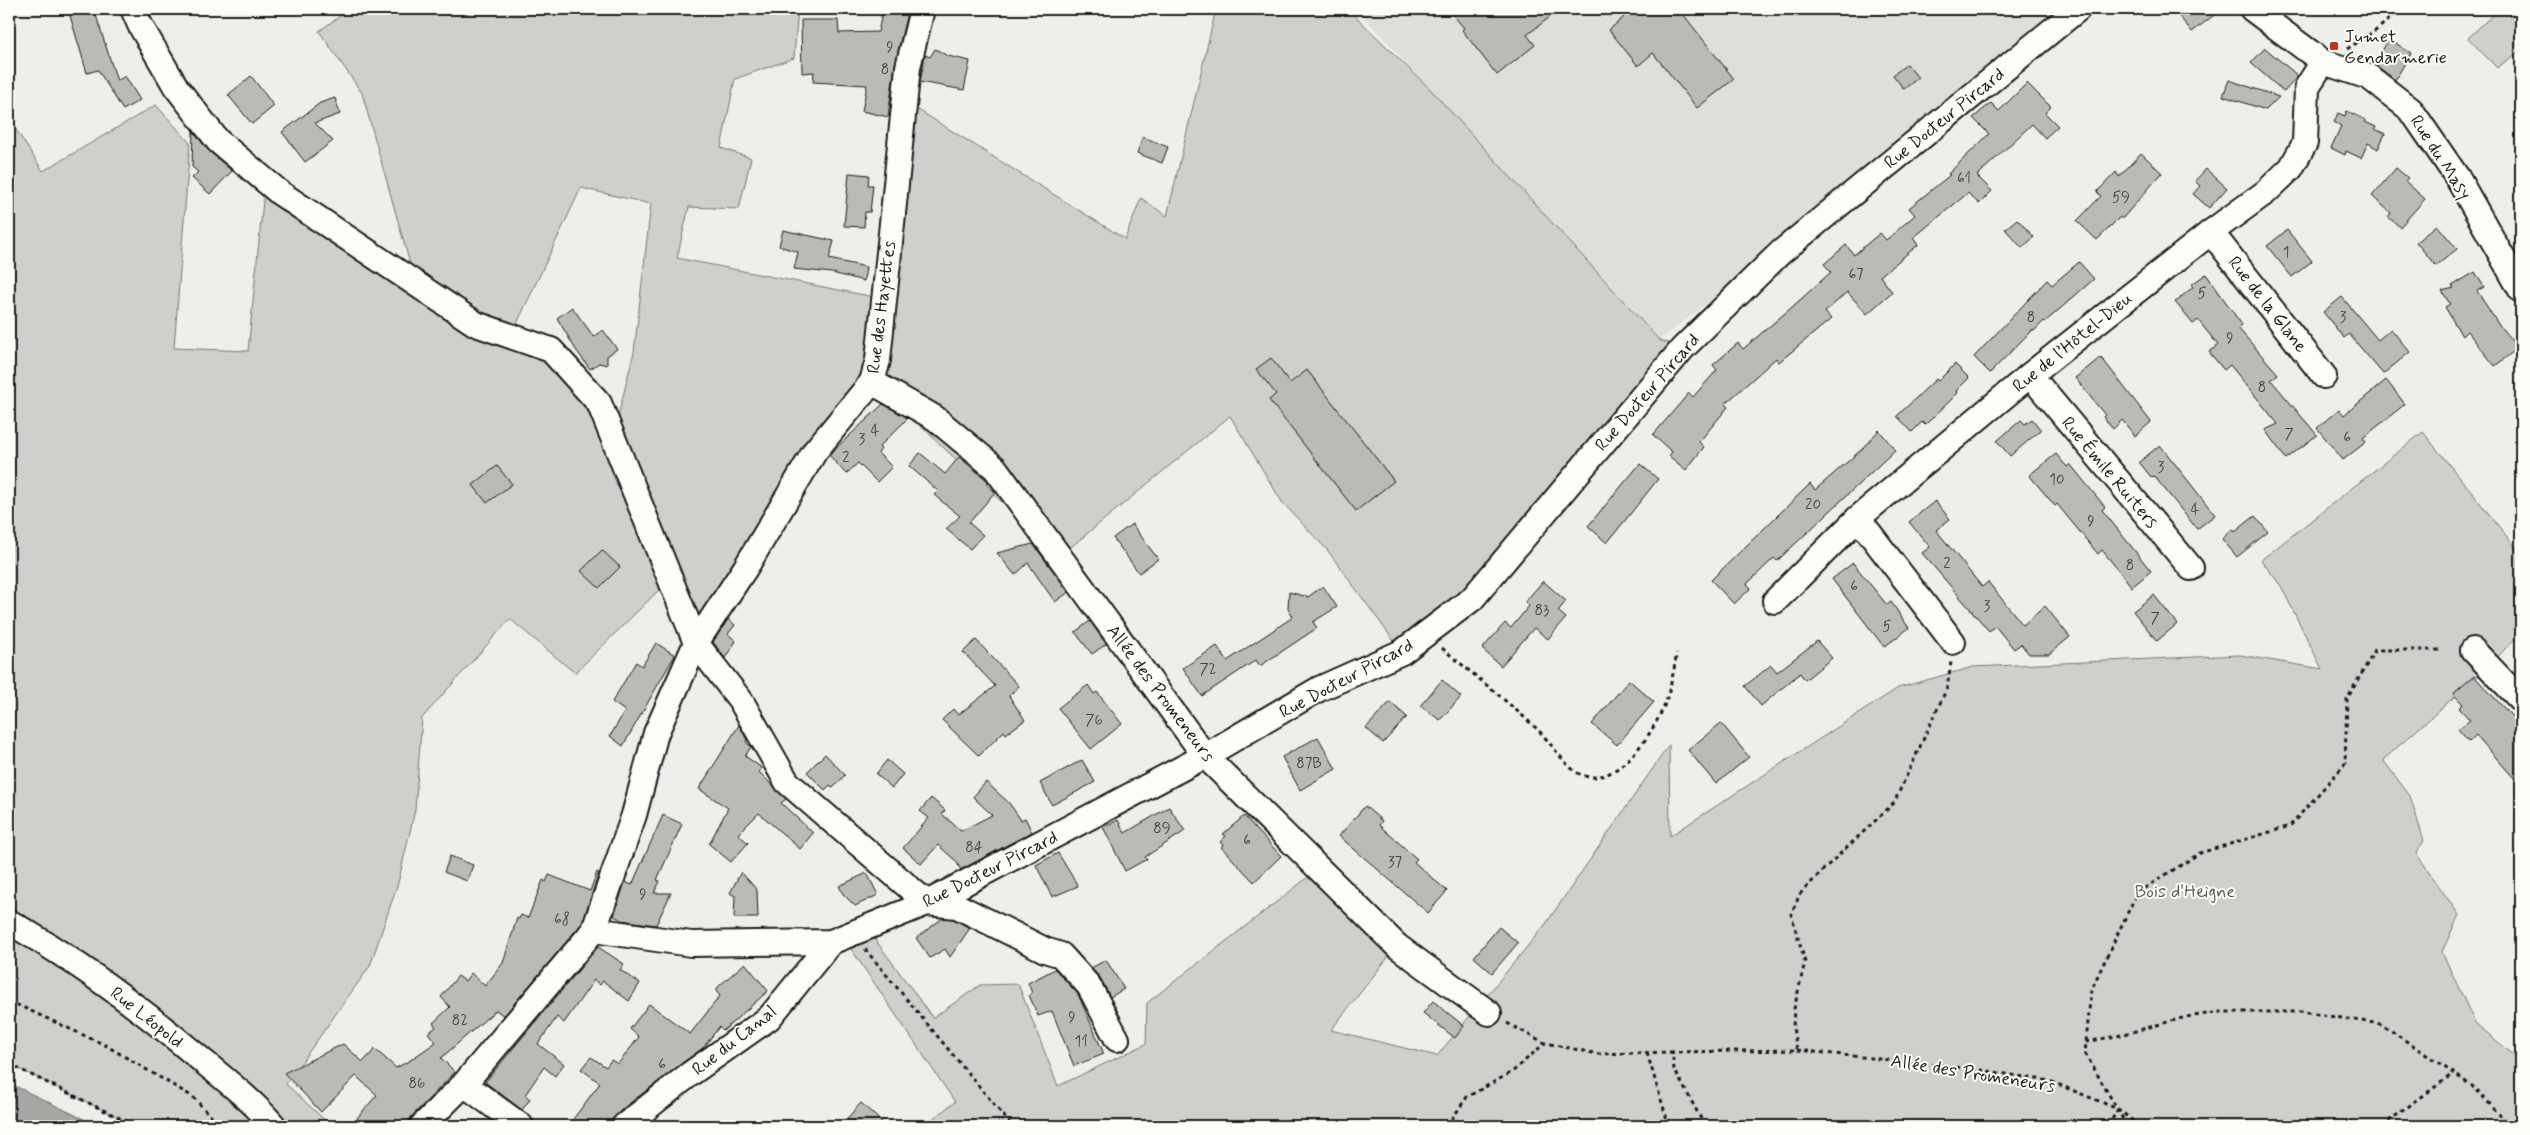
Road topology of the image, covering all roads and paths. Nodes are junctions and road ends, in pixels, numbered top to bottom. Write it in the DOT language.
graph roads {
  1 [pos="133,9"];
  2 [pos="922,9"];
  3 [pos="2078,9"];
  4 [pos="2252,9"];
  5 [pos="2400,9"];
  6 [pos="2323,62"];
  7 [pos="2211,232"];
  8 [pos="2521,290"];
  9 [pos="2030,375"];
  10 [pos="2324,376"];
  11 [pos="872,382"];
  12 [pos="1858,518"];
  13 [pos="2191,568"];
  14 [pos="1775,601"];
  15 [pos="1429,632"];
  16 [pos="1953,642"];
  17 [pos="696,643"];
  18 [pos="2441,650"];
  19 [pos="2473,650"];
  20 [pos="1677,653"];
  21 [pos="2521,700"];
  22 [pos="1205,756"];
  23 [pos="927,903"];
  24 [pos="9,922"];
  25 [pos="594,930"];
  26 [pos="841,937"];
  27 [pos="9,1001"];
  28 [pos="1489,1013"];
  29 [pos="1117,1039"];
  30 [pos="2086,1042"];
  31 [pos="1544,1043"];
  32 [pos="1797,1050"];
  33 [pos="1672,1052"];
  34 [pos="1647,1053"];
  35 [pos="9,1064"];
  36 [pos="2454,1073"];
  37 [pos="464,1084"];
  38 [pos="2118,1109"];
  39 [pos="136,1126"];
  40 [pos="220,1126"];
  41 [pos="274,1126"];
  42 [pos="422,1126"];
  43 [pos="521,1126"];
  44 [pos="624,1126"];
  45 [pos="1012,1126"];
  46 [pos="1447,1126"];
  47 [pos="1668,1126"];
  48 [pos="1705,1126"];
  49 [pos="2108,1126"];
  50 [pos="2127,1126"];
  51 [pos="2139,1126"];
  52 [pos="2382,1126"];
  53 [pos="2510,1126"];
  1 -- 17 [label="street"];
  2 -- 11 [label="street, Rue des Hayettes"];
  3 -- 15 [label="street, Rue Docteur Pircard"];
  4 -- 6 [label="street, Rue du Masy"];
  5 -- 6 [label="path"];
  6 -- 7 [label="street, Rue de l’Hôtel-Dieu"];
  6 -- 8 [label="street, Rue du Masy"];
  7 -- 9 [label="street, Rue de l’Hôtel-Dieu"];
  7 -- 10 [label="street, Rue de la Glane"];
  9 -- 12 [label="street, Rue de l’Hôtel-Dieu"];
  9 -- 13 [label="street, Rue Émile Ruiters"];
  11 -- 17 [label="street, Rue des Hayettes"];
  11 -- 22 [label="street, Allée des Promeneurs"];
  12 -- 14 [label="street, Rue de l’Hôtel-Dieu"];
  12 -- 16 [label="street"];
  15 -- 20 [label="path"];
  15 -- 22 [label="street, Rue Docteur Pircard"];
  16 -- 32 [label="path"];
  17 -- 23 [label="street"];
  17 -- 25 [label="street, Rue des Hayettes"];
  18 -- 30 [label="path"];
  19 -- 21 [label="street"];
  22 -- 23 [label="street, Rue Docteur Pircard"];
  22 -- 28 [label="street, Allée des Promeneurs"];
  23 -- 26 [label="street, Rue Docteur Pircard"];
  23 -- 29 [label="street"];
  24 -- 41 [label="street, Rue Léopold"];
  25 -- 26 [label="street, Rue Docteur Pircard"];
  25 -- 37 [label="street"];
  26 -- 44 [label="street, Rue du Canal"];
  26 -- 45 [label="path"];
  27 -- 40 [label="path"];
  28 -- 31 [label="path, Allée des Promeneurs"];
  30 -- 36 [label="path"];
  30 -- 38 [label="path"];
  31 -- 34 [label="path, Allée des Promeneurs"];
  31 -- 46 [label="path"];
  32 -- 33 [label="path, Allée des Promeneurs"];
  32 -- 38 [label="path, Allée des Promeneurs"];
  33 -- 34 [label="path, Allée des Promeneurs"];
  33 -- 48 [label="path"];
  34 -- 47 [label="path"];
  35 -- 39 [label="path"];
  36 -- 52 [label="path"];
  36 -- 53 [label="path"];
  37 -- 42 [label="street"];
  37 -- 43 [label="street"];
  38 -- 49 [label="path"];
  38 -- 50 [label="path"];
  38 -- 51 [label="path, Allée des Promeneurs"];
}
